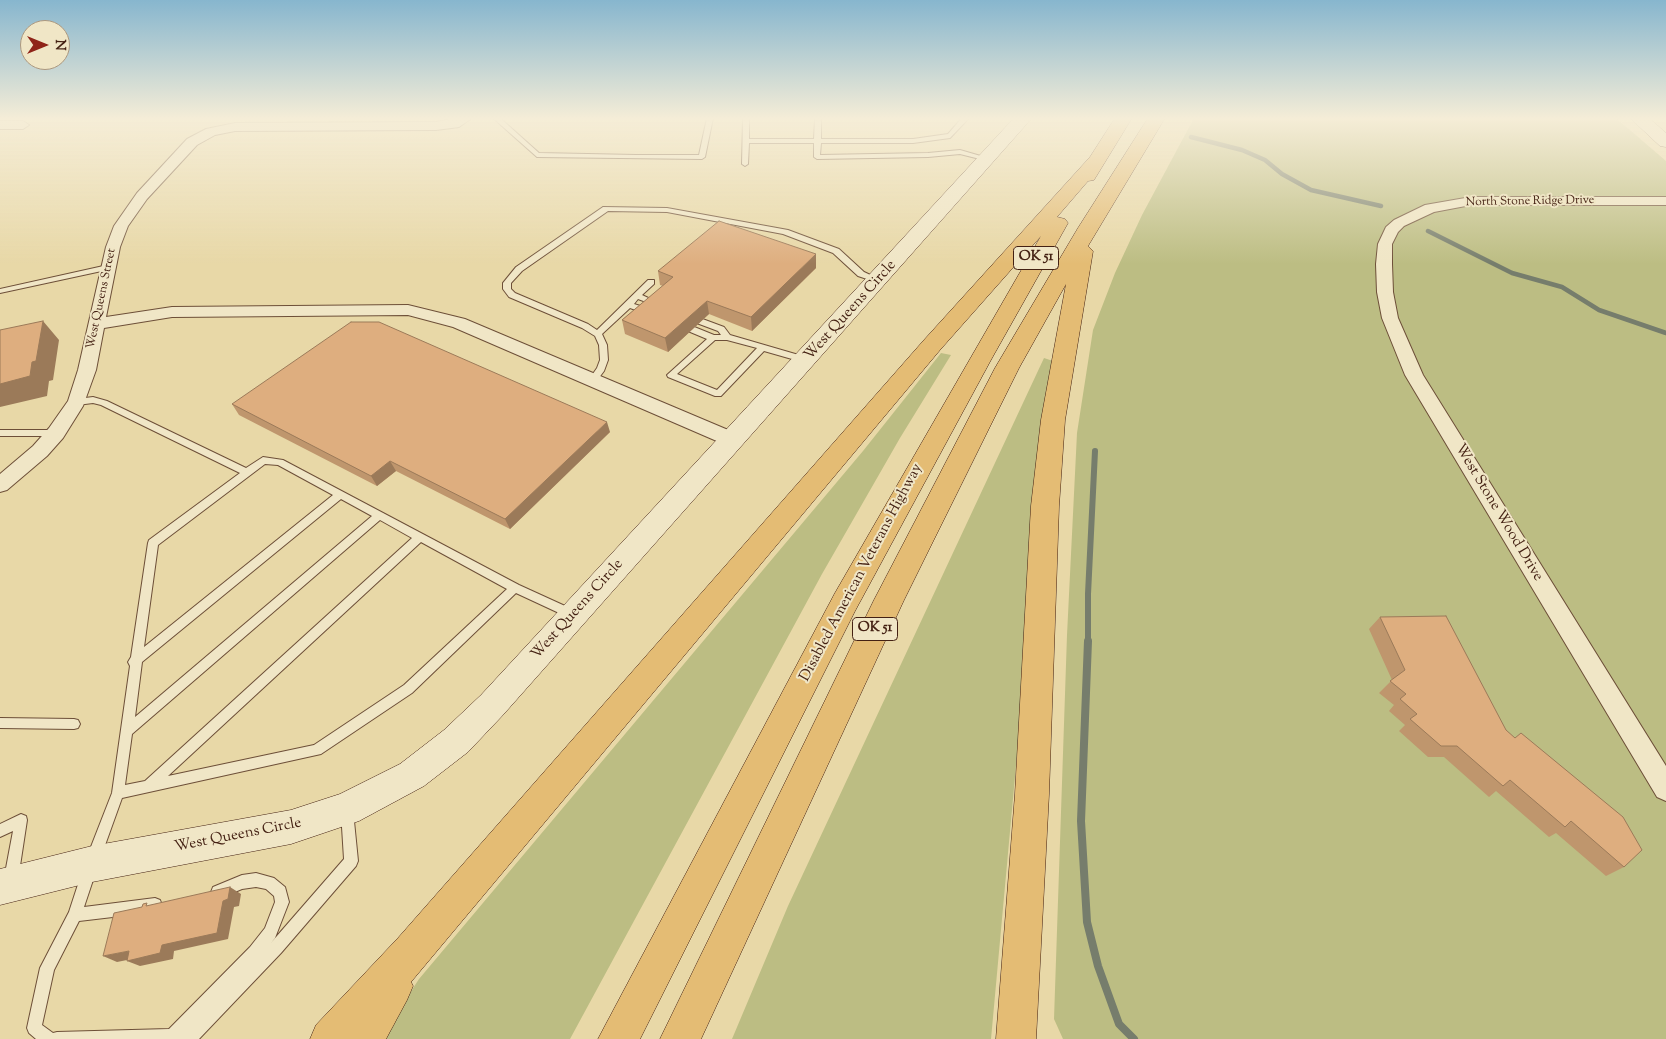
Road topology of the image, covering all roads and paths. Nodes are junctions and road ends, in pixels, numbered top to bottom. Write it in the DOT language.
graph roads {
  1 [pos="169,166"];
  2 [pos="981,166"];
  3 [pos="1091,166"];
  4 [pos="1093,166"];
  5 [pos="1127,166"];
  6 [pos="1666,201"];
  7 [pos="1399,223"];
  8 [pos="1088,228"];
  9 [pos="108,267"];
  10 [pos="879,281"];
  11 [pos="651,282"];
  12 [pos="0,291"];
  13 [pos="638,296"];
  14 [pos="630,305"];
  15 [pos="666,307"];
  16 [pos="684,315"];
  17 [pos="658,316"];
  18 [pos="667,319"];
  19 [pos="96,324"];
  20 [pos="598,334"];
  21 [pos="727,337"];
  22 [pos="713,338"];
  23 [pos="762,348"];
  24 [pos="807,360"];
  25 [pos="592,381"];
  26 [pos="77,402"];
  27 [pos="0,433"];
  28 [pos="56,433"];
  29 [pos="732,440"];
  30 [pos="246,472"];
  31 [pos="0,485"];
  32 [pos="341,494"];
  33 [pos="380,515"];
  34 [pos="420,537"];
  35 [pos="515,588"];
  36 [pos="573,614"];
  37 [pos="134,662"];
  38 [pos="0,723"];
  39 [pos="74,724"];
  40 [pos="126,732"];
  41 [pos="149,786"];
  42 [pos="1666,789"];
  43 [pos="118,792"];
  44 [pos="346,809"];
  45 [pos="0,831"];
  46 [pos="92,864"];
  47 [pos="5,885"];
  48 [pos="204,897"];
  49 [pos="167,904"];
  50 [pos="75,915"];
  51 [pos="412,952"];
  52 [pos="172,1037"];
  53 [pos="48,1039"];
  54 [pos="57,1039"];
  55 [pos="330,1039"];
  56 [pos="364,1039"];
  57 [pos="618,1039"];
  58 [pos="680,1039"];
  59 [pos="1016,1039"];
  1 -- 9 [label="street, West Queens Street"];
  2 -- 10 [label="street, West Queens Circle"];
  3 -- 51 [label="highway"];
  4 -- 57 [label="highway, Disabled American Veterans Highway / OK 51"];
  5 -- 8 [label="highway, OK 51"];
  6 -- 7 [label="street, North Stone Ridge Drive"];
  7 -- 42 [label="street, West Stone Wood Drive"];
  8 -- 58 [label="highway, OK 51"];
  8 -- 59 [label="highway"];
  9 -- 12 [label="lane"];
  9 -- 19 [label="street, West Queens Street"];
  10 -- 20 [label="lane"];
  10 -- 24 [label="street, West Queens Circle"];
  11 -- 13 [label="lane"];
  13 -- 14 [label="lane"];
  13 -- 15 [label="lane"];
  14 -- 17 [label="lane"];
  14 -- 20 [label="lane"];
  16 -- 21 [label="lane"];
  18 -- 22 [label="lane"];
  19 -- 25 [label="street"];
  19 -- 26 [label="street, West Queens Street"];
  20 -- 25 [label="lane"];
  21 -- 22 [label="lane"];
  21 -- 23 [label="lane"];
  22 -- 23 [label="lane"];
  23 -- 24 [label="lane"];
  24 -- 29 [label="street, West Queens Circle"];
  25 -- 29 [label="street"];
  26 -- 28 [label="street, West Queens Street"];
  26 -- 30 [label="lane"];
  27 -- 28 [label="lane"];
  28 -- 31 [label="street, West Queens Street"];
  29 -- 36 [label="street, West Queens Circle"];
  30 -- 32 [label="lane"];
  30 -- 37 [label="lane"];
  32 -- 33 [label="lane"];
  32 -- 37 [label="lane"];
  33 -- 34 [label="lane"];
  33 -- 40 [label="lane"];
  34 -- 35 [label="lane"];
  34 -- 41 [label="lane"];
  35 -- 36 [label="lane"];
  35 -- 41 [label="lane"];
  36 -- 44 [label="street, West Queens Circle"];
  37 -- 40 [label="lane"];
  38 -- 39 [label="lane"];
  40 -- 43 [label="lane"];
  41 -- 43 [label="lane"];
  43 -- 46 [label="lane"];
  44 -- 46 [label="street, West Queens Circle"];
  44 -- 52 [label="lane"];
  45 -- 47 [label="lane"];
  46 -- 47 [label="street, West Queens Circle"];
  46 -- 50 [label="lane"];
  48 -- 52 [label="lane"];
  49 -- 50 [label="lane"];
  50 -- 53 [label="lane"];
  51 -- 55 [label="highway"];
  51 -- 56 [label="highway"];
  52 -- 54 [label="lane"];
}
